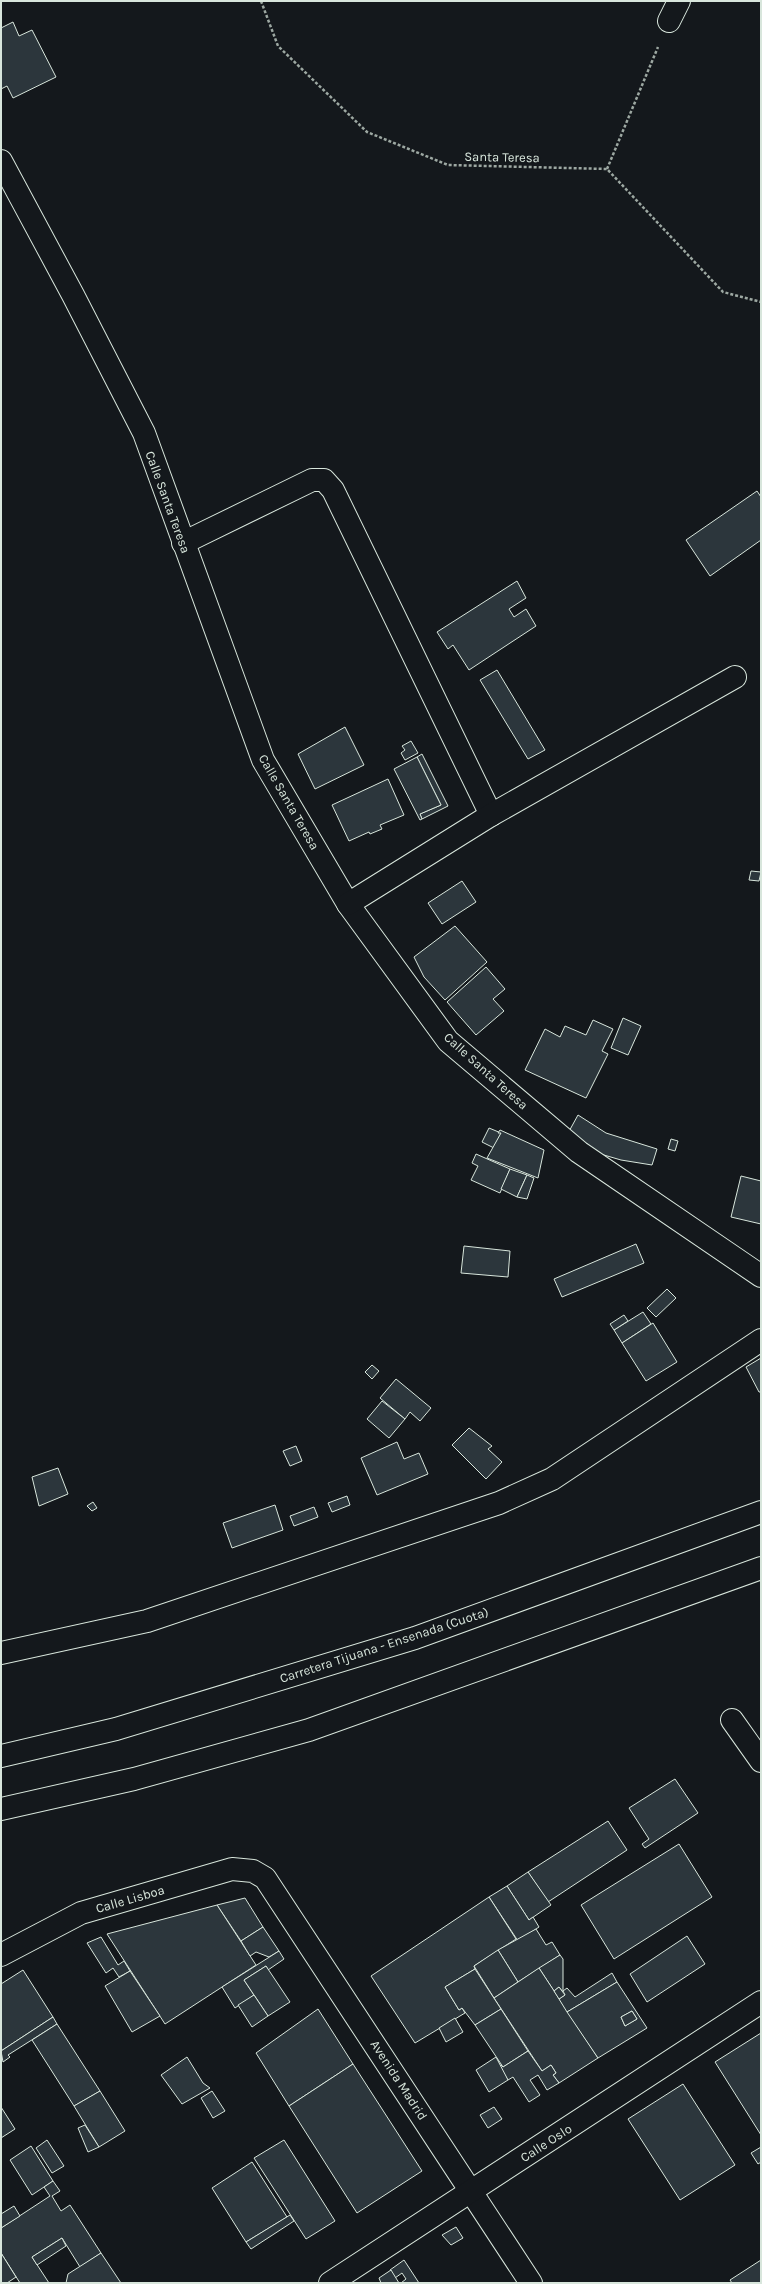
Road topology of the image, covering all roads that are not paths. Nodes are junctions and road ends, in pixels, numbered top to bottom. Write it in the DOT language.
graph roads {
  1 [pos="679,1"];
  2 [pos="669,21"];
  3 [pos="1,161"];
  4 [pos="183,542"];
  5 [pos="735,677"];
  6 [pos="491,815"];
  7 [pos="348,904"];
  8 [pos="761,1276"];
  9 [pos="761,1340"];
  10 [pos="761,1512"];
  11 [pos="761,1568"];
  12 [pos="1,1652"];
  13 [pos="732,1720"];
  14 [pos="1,1756"];
  15 [pos="761,1762"];
  16 [pos="1,1809"];
  17 [pos="265,1878"];
  18 [pos="1,1955"];
  19 [pos="761,2002"];
  20 [pos="472,2191"];
  21 [pos="330,2283"];
  22 [pos="531,2283"];
  1 -- 2 [label="main road"];
  3 -- 4 [label="main road, Calle Santa Teresa"];
  4 -- 6 [label="main road"];
  4 -- 7 [label="main road, Calle Santa Teresa"];
  5 -- 6 [label="main road"];
  6 -- 7 [label="main road"];
  7 -- 8 [label="main road, Calle Santa Teresa"];
  9 -- 12 [label="main road"];
  10 -- 14 [label="main road, Carretera Tijuana - Ensenada (Cuota)"];
  11 -- 16 [label="main road"];
  13 -- 15 [label="main road"];
  17 -- 18 [label="main road, Calle Lisboa"];
  17 -- 20 [label="main road, Avenida Madrid"];
  19 -- 20 [label="main road, Calle Oslo"];
  20 -- 21 [label="main road, Calle Oslo"];
  20 -- 22 [label="main road, Avenida Madrid"];
}
